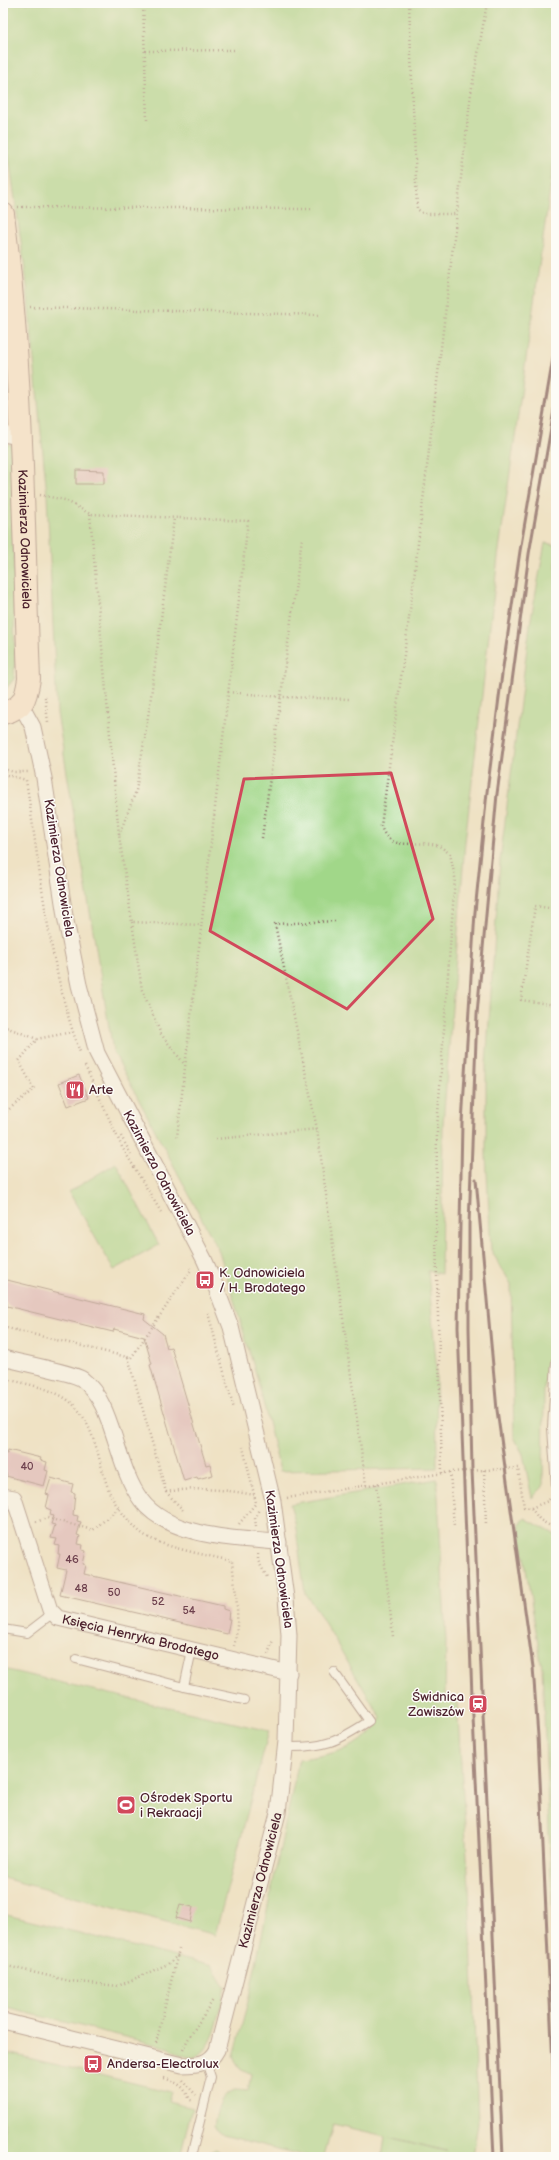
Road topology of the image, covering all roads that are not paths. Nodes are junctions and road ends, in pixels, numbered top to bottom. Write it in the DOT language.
graph roads {
  1 [pos="8,210"];
  2 [pos="12,435"];
  3 [pos="12,709"];
  4 [pos="3,1358"];
  5 [pos="556,1362"];
  6 [pos="556,1487"];
  7 [pos="3,1496"];
  8 [pos="279,1542"];
  9 [pos="53,1613"];
  10 [pos="3,1629"];
  11 [pos="192,1650"];
  12 [pos="76,1660"];
  13 [pos="334,1672"];
  14 [pos="289,1673"];
  15 [pos="184,1686"];
  16 [pos="244,1700"];
  17 [pos="285,1747"];
  18 [pos="3,2021"];
  19 [pos="206,2062"];
  20 [pos="191,2157"];
  1 -- 2 [label="street, Kazimierza Odnowiciela"];
  2 -- 3 [label="street, Kazimierza Odnowiciela"];
  3 -- 8 [label="street, Kazimierza Odnowiciela"];
  4 -- 8 [label="street"];
  5 -- 6 [label="lane"];
  7 -- 9 [label="street, Księcia Henryka Brodatego"];
  8 -- 14 [label="street, Kazimierza Odnowiciela"];
  9 -- 10 [label="lane"];
  9 -- 11 [label="street, Księcia Henryka Brodatego"];
  11 -- 14 [label="street, Księcia Henryka Brodatego"];
  11 -- 15 [label="lane"];
  12 -- 15 [label="lane"];
  13 -- 17 [label="lane"];
  14 -- 17 [label="street, Kazimierza Odnowiciela"];
  15 -- 16 [label="lane"];
  17 -- 19 [label="street, Kazimierza Odnowiciela"];
  18 -- 19 [label="street"];
  19 -- 20 [label="lane"];
}
